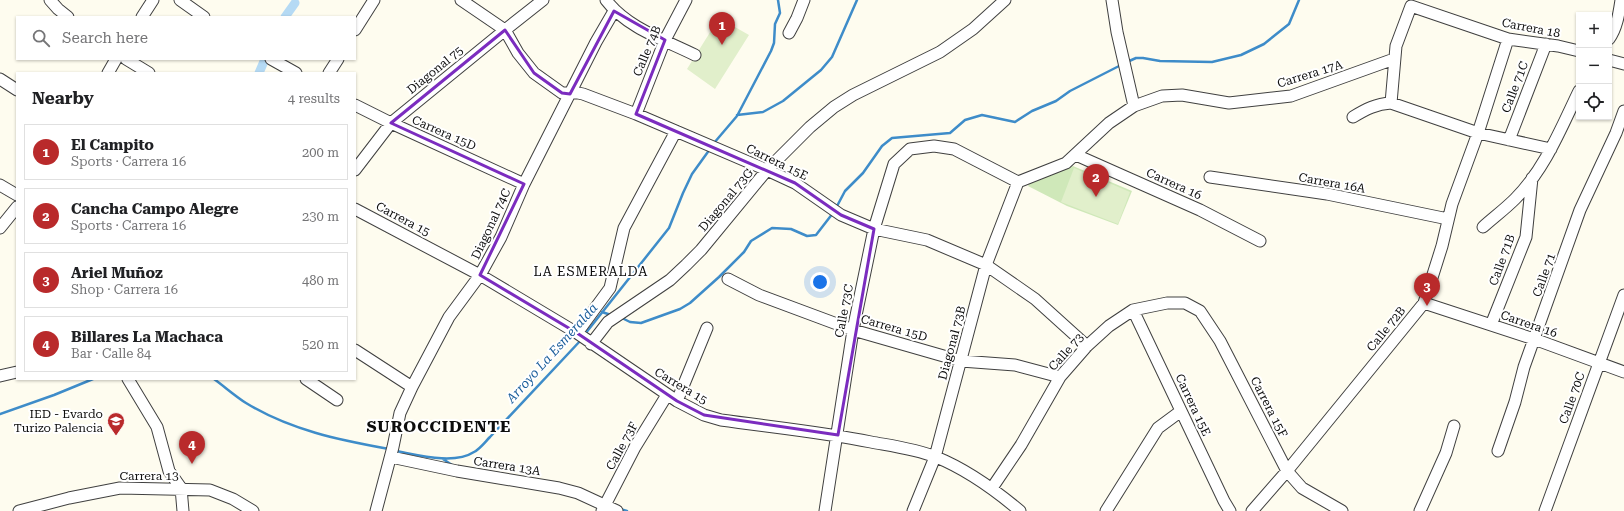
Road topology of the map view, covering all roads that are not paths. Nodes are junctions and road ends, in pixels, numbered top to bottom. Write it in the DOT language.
graph roads {
  1 [pos="50,0"];
  2 [pos="153,0"];
  3 [pos="180,0"];
  4 [pos="374,0"];
  5 [pos="461,0"];
  6 [pos="543,0"];
  7 [pos="606,0"];
  8 [pos="686,0"];
  9 [pos="804,0"];
  10 [pos="1005,0"];
  11 [pos="1112,0"];
  12 [pos="1621,0"];
  13 [pos="614,11"];
  14 [pos="67,16"];
  15 [pos="143,16"];
  16 [pos="203,16"];
  17 [pos="356,28"];
  18 [pos="505,30"];
  19 [pos="789,33"];
  20 [pos="1612,33"];
  21 [pos="1508,39"];
  22 [pos="665,40"];
  23 [pos="1546,44"];
  24 [pos="1576,50"];
  25 [pos="696,55"];
  26 [pos="1394,59"];
  27 [pos="115,60"];
  28 [pos="128,60"];
  29 [pos="273,60"];
  30 [pos="337,60"];
  31 [pos="1612,61"];
  32 [pos="1624,64"];
  33 [pos="109,72"];
  34 [pos="147,72"];
  35 [pos="294,72"];
  36 [pos="330,72"];
  37 [pos="0,79"];
  38 [pos="16,89"];
  39 [pos="570,94"];
  40 [pos="1576,97"];
  41 [pos="1391,103"];
  42 [pos="356,106"];
  43 [pos="1134,106"];
  44 [pos="1624,111"];
  45 [pos="636,114"];
  46 [pos="1353,117"];
  47 [pos="391,123"];
  48 [pos="676,131"];
  49 [pos="1478,133"];
  50 [pos="1509,140"];
  51 [pos="1551,149"];
  52 [pos="1076,155"];
  53 [pos="356,169"];
  54 [pos="768,170"];
  55 [pos="1210,177"];
  56 [pos="1532,178"];
  57 [pos="1018,182"];
  58 [pos="524,184"];
  59 [pos="0,185"];
  60 [pos="16,194"];
  61 [pos="16,208"];
  62 [pos="356,210"];
  63 [pos="1448,219"];
  64 [pos="1483,227"];
  65 [pos="0,228"];
  66 [pos="874,229"];
  67 [pos="1260,241"];
  68 [pos="986,265"];
  69 [pos="480,275"];
  70 [pos="728,279"];
  71 [pos="1624,295"];
  72 [pos="1185,303"];
  73 [pos="1424,303"];
  74 [pos="1133,310"];
  75 [pos="1491,325"];
  76 [pos="706,328"];
  77 [pos="854,330"];
  78 [pos="578,334"];
  79 [pos="1534,339"];
  80 [pos="591,344"];
  81 [pos="1087,346"];
  82 [pos="356,351"];
  83 [pos="961,361"];
  84 [pos="1599,363"];
  85 [pos="16,372"];
  86 [pos="1624,372"];
  87 [pos="0,376"];
  88 [pos="1060,377"];
  89 [pos="129,380"];
  90 [pos="307,380"];
  91 [pos="412,387"];
  92 [pos="667,395"];
  93 [pos="337,400"];
  94 [pos="677,402"];
  95 [pos="1181,411"];
  96 [pos="1454,426"];
  97 [pos="838,435"];
  98 [pos="1498,451"];
  99 [pos="392,453"];
  100 [pos="935,457"];
  101 [pos="1287,471"];
  102 [pos="181,488"];
  103 [pos="992,488"];
  104 [pos="606,504"];
  105 [pos="19,511"];
  106 [pos="183,511"];
  107 [pos="253,511"];
  108 [pos="376,511"];
  109 [pos="617,511"];
  110 [pos="825,511"];
  111 [pos="913,511"];
  112 [pos="1020,511"];
  113 [pos="1106,511"];
  114 [pos="1230,511"];
  115 [pos="1252,511"];
  116 [pos="1342,511"];
  117 [pos="1420,511"];
  118 [pos="1545,511"];
  1 -- 14 [label="street"];
  2 -- 15 [label="street"];
  3 -- 16 [label="street"];
  4 -- 17 [label="street"];
  5 -- 18 [label="street, Carrera 15E"];
  6 -- 18 [label="street, Diagonal 75"];
  7 -- 13 [label="street"];
  8 -- 22 [label="street, Calle 74B"];
  9 -- 19 [label="street"];
  10 -- 54 [label="street, Diagonal 73G"];
  11 -- 43 [label="street"];
  12 -- 20 [label="street"];
  13 -- 22 [label="street"];
  13 -- 39 [label="street, Diagonal 74C"];
  18 -- 39 [label="street, Carrera 15E"];
  18 -- 47 [label="street, Diagonal 75"];
  21 -- 23 [label="street, Carrera 18"];
  21 -- 26 [label="street, Carrera 18"];
  21 -- 49 [label="street, Calle 72B"];
  22 -- 25 [label="street"];
  22 -- 45 [label="street, Calle 74B"];
  23 -- 24 [label="street, Carrera 18"];
  23 -- 50 [label="street, Calle 71C"];
  26 -- 41 [label="street"];
  26 -- 43 [label="street, Carrera 17A"];
  27 -- 33 [label="street"];
  28 -- 34 [label="street"];
  29 -- 35 [label="street"];
  30 -- 36 [label="street"];
  31 -- 32 [label="street"];
  37 -- 38 [label="street"];
  39 -- 45 [label="street, Carrera 15E"];
  39 -- 58 [label="street, Diagonal 74C"];
  40 -- 51 [label="street"];
  41 -- 46 [label="street"];
  41 -- 49 [label="street"];
  42 -- 47 [label="street, Carrera 15D"];
  43 -- 52 [label="street, Carrera 17A"];
  44 -- 79 [label="street, Calle 71"];
  45 -- 48 [label="street, Carrera 15E"];
  47 -- 53 [label="street, Diagonal 75"];
  47 -- 58 [label="street, Carrera 15D"];
  48 -- 54 [label="street, Carrera 15E"];
  48 -- 78 [label="street"];
  49 -- 50 [label="street"];
  49 -- 63 [label="street, Calle 72B"];
  50 -- 51 [label="street"];
  51 -- 56 [label="street"];
  52 -- 57 [label="street, Carrera 17A"];
  52 -- 67 [label="street, Carrera 16"];
  54 -- 66 [label="street, Carrera 15E"];
  54 -- 80 [label="street, Diagonal 73G"];
  55 -- 63 [label="street, Carrera 16A"];
  56 -- 64 [label="street"];
  56 -- 75 [label="street, Calle 71B"];
  57 -- 66 [label="street, Calle 73C"];
  57 -- 68 [label="street, Diagonal 73B"];
  58 -- 69 [label="street, Diagonal 74C"];
  59 -- 60 [label="street"];
  61 -- 65 [label="street"];
  62 -- 69 [label="street, Carrera 15"];
  63 -- 73 [label="street, Calle 72B"];
  66 -- 68 [label="street, Carrera 15E"];
  66 -- 77 [label="street, Calle 73C"];
  68 -- 81 [label="street, Carrera 15E"];
  68 -- 83 [label="street, Diagonal 73B"];
  69 -- 78 [label="street, Carrera 15"];
  69 -- 91 [label="street, Diagonal 74C"];
  70 -- 77 [label="street, Carrera 15D"];
  71 -- 84 [label="street, Calle 70C"];
  72 -- 74 [label="street, Calle 73"];
  72 -- 101 [label="street, Carrera 15F"];
  73 -- 75 [label="street, Carrera 16"];
  73 -- 101 [label="street, Calle 72B"];
  74 -- 81 [label="street, Calle 73"];
  74 -- 95 [label="street, Carrera 15E"];
  75 -- 79 [label="street, Carrera 16"];
  76 -- 94 [label="street"];
  77 -- 83 [label="street, Carrera 15D"];
  77 -- 97 [label="street, Calle 73C"];
  78 -- 80 [label="street, Carrera 15"];
  79 -- 84 [label="street, Carrera 16"];
  79 -- 98 [label="street, Calle 71"];
  80 -- 92 [label="street, Carrera 15"];
  81 -- 88 [label="street, Calle 73"];
  82 -- 91 [label="street"];
  83 -- 88 [label="street, Carrera 15D"];
  83 -- 100 [label="street, Diagonal 73B"];
  84 -- 86 [label="street, Carrera 16"];
  84 -- 118 [label="street, Calle 70C"];
  85 -- 87 [label="street"];
  88 -- 103 [label="street, Calle 73"];
  89 -- 102 [label="street"];
  90 -- 93 [label="street"];
  91 -- 99 [label="street, Diagonal 74C"];
  92 -- 94 [label="street, Carrera 15"];
  92 -- 104 [label="street, Calle 73F"];
  94 -- 97 [label="street, Carrera 15"];
  95 -- 113 [label="street"];
  95 -- 114 [label="street, Carrera 15E"];
  96 -- 117 [label="street"];
  97 -- 100 [label="street, Carrera 15"];
  97 -- 110 [label="street, Calle 73C"];
  99 -- 104 [label="street, Carrera 13A"];
  99 -- 108 [label="street, Diagonal 74C"];
  100 -- 103 [label="street, Carrera 15"];
  100 -- 111 [label="street, Diagonal 73B"];
  101 -- 115 [label="street, Calle 72B"];
  101 -- 116 [label="street, Carrera 15F"];
  102 -- 105 [label="street, Carrera 13"];
  102 -- 106 [label="street"];
  102 -- 107 [label="street, Carrera 13"];
  103 -- 112 [label="street, Carrera 15"];
  104 -- 109 [label="street, Carrera 13A"];
}
